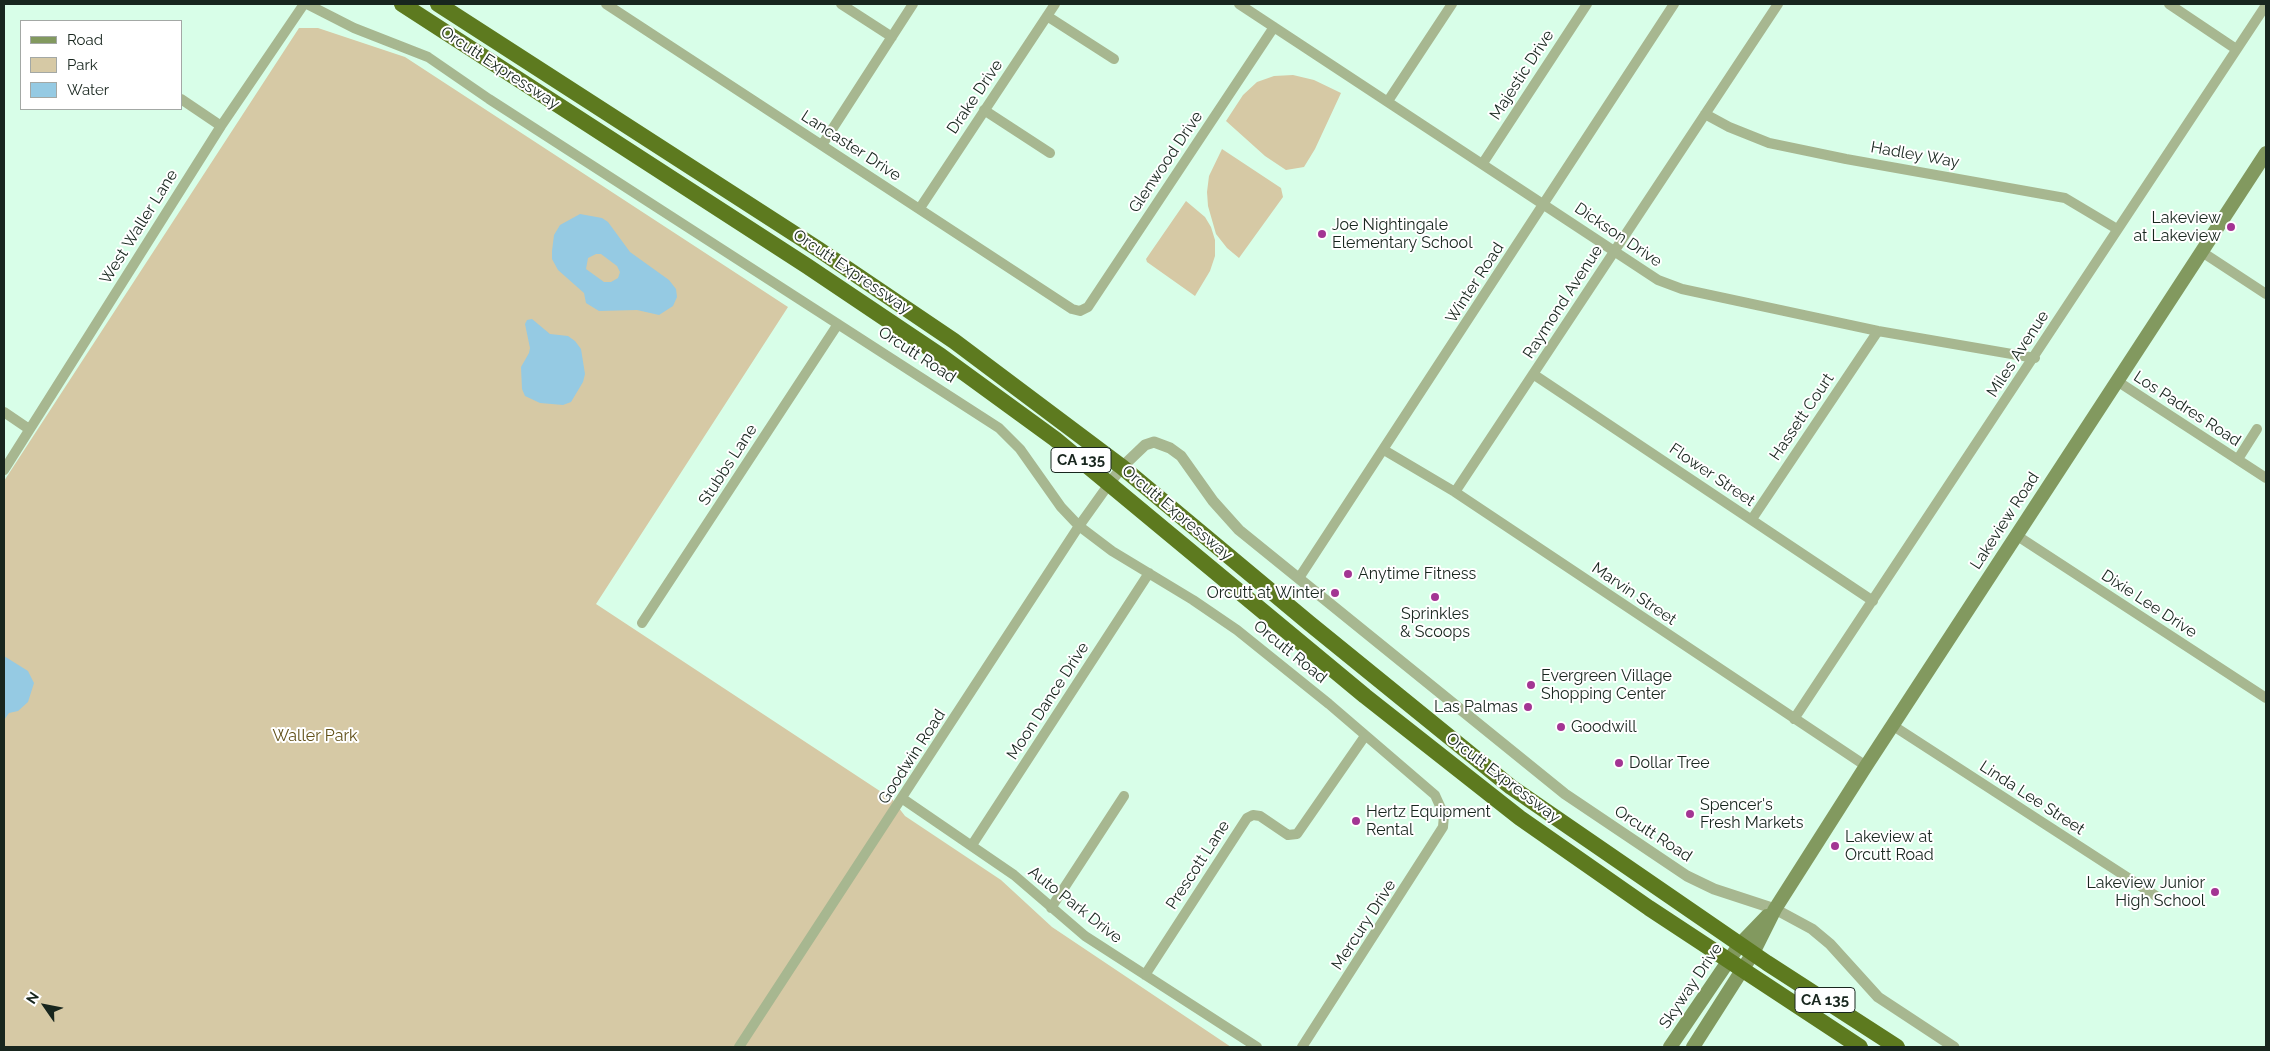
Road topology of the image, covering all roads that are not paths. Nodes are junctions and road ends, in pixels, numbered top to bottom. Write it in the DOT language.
graph roads {
  1 [pos="305,4"];
  2 [pos="402,4"];
  3 [pos="438,4"];
  4 [pos="606,4"];
  5 [pos="841,4"];
  6 [pos="914,4"];
  7 [pos="1055,4"];
  8 [pos="1239,4"];
  9 [pos="1452,4"];
  10 [pos="1587,4"];
  11 [pos="1674,4"];
  12 [pos="1778,4"];
  13 [pos="2170,4"];
  14 [pos="2266,5"];
  15 [pos="1047,16"];
  16 [pos="1274,26"];
  17 [pos="892,36"];
  18 [pos="2236,49"];
  19 [pos="1114,59"];
  20 [pos="182,100"];
  21 [pos="1388,101"];
  22 [pos="984,110"];
  23 [pos="1705,114"];
  24 [pos="220,126"];
  25 [pos="822,145"];
  26 [pos="1050,153"];
  27 [pos="2266,153"];
  28 [pos="1482,163"];
  29 [pos="1544,204"];
  30 [pos="920,208"];
  31 [pos="2117,229"];
  32 [pos="1615,250"];
  33 [pos="2202,252"];
  34 [pos="2266,294"];
  35 [pos="1080,311"];
  36 [pos="838,324"];
  37 [pos="1878,330"];
  38 [pos="2035,358"];
  39 [pos="1533,374"];
  40 [pos="2117,381"];
  41 [pos="4,412"];
  42 [pos="29,429"];
  43 [pos="2257,429"];
  44 [pos="1384,450"];
  45 [pos="2238,459"];
  46 [pos="1122,467"];
  47 [pos="4,470"];
  48 [pos="2266,478"];
  49 [pos="1109,484"];
  50 [pos="1455,492"];
  51 [pos="1752,519"];
  52 [pos="1079,526"];
  53 [pos="2016,535"];
  54 [pos="1149,573"];
  55 [pos="1300,578"];
  56 [pos="1873,601"];
  57 [pos="642,623"];
  58 [pos="2266,698"];
  59 [pos="1794,719"];
  60 [pos="1892,724"];
  61 [pos="1366,736"];
  62 [pos="1866,766"];
  63 [pos="1124,796"];
  64 [pos="903,799"];
  65 [pos="1444,816"];
  66 [pos="972,845"];
  67 [pos="2156,896"];
  68 [pos="1051,908"];
  69 [pos="1774,909"];
  70 [pos="1747,949"];
  71 [pos="1728,961"];
  72 [pos="1743,971"];
  73 [pos="1145,975"];
  74 [pos="739,1047"];
  75 [pos="1257,1047"];
  76 [pos="1302,1047"];
  77 [pos="1670,1047"];
  78 [pos="1693,1047"];
  79 [pos="1860,1047"];
  80 [pos="1897,1047"];
  81 [pos="1954,1047"];
  1 -- 24 [label="street, West Waller Lane"];
  1 -- 36 [label="street, Orcutt Road"];
  2 -- 49 [label="highway, Orcutt Expressway / CA 135"];
  3 -- 46 [label="highway, Orcutt Expressway / CA 135"];
  4 -- 25 [label="street, Lancaster Drive"];
  5 -- 17 [label="street"];
  6 -- 17 [label="street"];
  7 -- 15 [label="street, Drake Drive"];
  8 -- 16 [label="street, Dickson Drive"];
  9 -- 21 [label="street"];
  10 -- 28 [label="street, Majestic Drive"];
  11 -- 29 [label="street, Winter Road"];
  12 -- 23 [label="street, Raymond Avenue"];
  13 -- 18 [label="street"];
  14 -- 18 [label="street, Miles Avenue"];
  15 -- 19 [label="street"];
  15 -- 22 [label="street, Drake Drive"];
  16 -- 21 [label="street, Dickson Drive"];
  16 -- 35 [label="street, Glenwood Drive"];
  17 -- 25 [label="street"];
  18 -- 31 [label="street, Miles Avenue"];
  20 -- 24 [label="street"];
  21 -- 28 [label="street, Dickson Drive"];
  22 -- 26 [label="street"];
  22 -- 30 [label="street, Drake Drive"];
  23 -- 31 [label="street, Hadley Way"];
  23 -- 32 [label="street, Raymond Avenue"];
  24 -- 42 [label="street, West Waller Lane"];
  25 -- 30 [label="street, Lancaster Drive"];
  27 -- 33 [label="main road, Lakeview Road"];
  28 -- 29 [label="street, Dickson Drive"];
  29 -- 32 [label="street, Dickson Drive"];
  29 -- 44 [label="street, Winter Road"];
  30 -- 35 [label="street, Lancaster Drive"];
  31 -- 38 [label="street, Miles Avenue"];
  32 -- 37 [label="street, Dickson Drive"];
  32 -- 39 [label="street, Raymond Avenue"];
  33 -- 34 [label="street"];
  33 -- 40 [label="main road, Lakeview Road"];
  36 -- 52 [label="street, Orcutt Road"];
  36 -- 57 [label="street, Stubbs Lane"];
  37 -- 38 [label="street, Dickson Drive"];
  37 -- 51 [label="street, Hassett Court"];
  38 -- 56 [label="street, Miles Avenue"];
  39 -- 50 [label="street, Raymond Avenue"];
  39 -- 51 [label="street, Flower Street"];
  40 -- 45 [label="street, Los Padres Road"];
  40 -- 53 [label="main road, Lakeview Road"];
  41 -- 42 [label="street"];
  42 -- 47 [label="street, West Waller Lane"];
  43 -- 45 [label="street"];
  44 -- 50 [label="street, Marvin Street"];
  44 -- 55 [label="street, Winter Road"];
  45 -- 48 [label="street, Los Padres Road"];
  46 -- 49 [label="street, Orcutt Road"];
  46 -- 55 [label="street, Orcutt Road"];
  46 -- 70 [label="highway, Orcutt Expressway / CA 135"];
  49 -- 52 [label="street, Goodwin Road"];
  49 -- 71 [label="highway, Orcutt Expressway / CA 135"];
  50 -- 59 [label="street, Marvin Street"];
  51 -- 56 [label="street, Flower Street"];
  52 -- 54 [label="street, Orcutt Road"];
  52 -- 64 [label="street, Goodwin Road"];
  53 -- 58 [label="street, Dixie Lee Drive"];
  53 -- 60 [label="main road, Lakeview Road"];
  54 -- 61 [label="street, Orcutt Road"];
  54 -- 66 [label="street, Moon Dance Drive"];
  55 -- 69 [label="street, Orcutt Road"];
  56 -- 59 [label="street, Miles Avenue"];
  59 -- 62 [label="street, Marvin Street"];
  60 -- 62 [label="main road, Lakeview Road"];
  60 -- 67 [label="street, Linda Lee Street"];
  61 -- 65 [label="street, Orcutt Road"];
  61 -- 73 [label="street, Prescott Lane"];
  62 -- 69 [label="main road, Lakeview Road"];
  63 -- 68 [label="street"];
  64 -- 66 [label="street, Auto Park Drive"];
  64 -- 74 [label="street, Goodwin Road"];
  65 -- 76 [label="street, Mercury Drive"];
  66 -- 68 [label="street, Auto Park Drive"];
  68 -- 73 [label="street, Auto Park Drive"];
  69 -- 70 [label="main road, Lakeview Road"];
  69 -- 81 [label="street, Orcutt Road"];
  70 -- 71 [label="main road, Skyway Drive"];
  70 -- 72 [label="main road, Skyway Drive"];
  70 -- 80 [label="highway, Orcutt Expressway / CA 135"];
  71 -- 72 [label="highway, Orcutt Expressway / CA 135"];
  71 -- 77 [label="main road, Skyway Drive"];
  72 -- 78 [label="main road, Skyway Drive"];
  72 -- 79 [label="highway, Orcutt Expressway / CA 135"];
  73 -- 75 [label="street, Auto Park Drive"];
}
